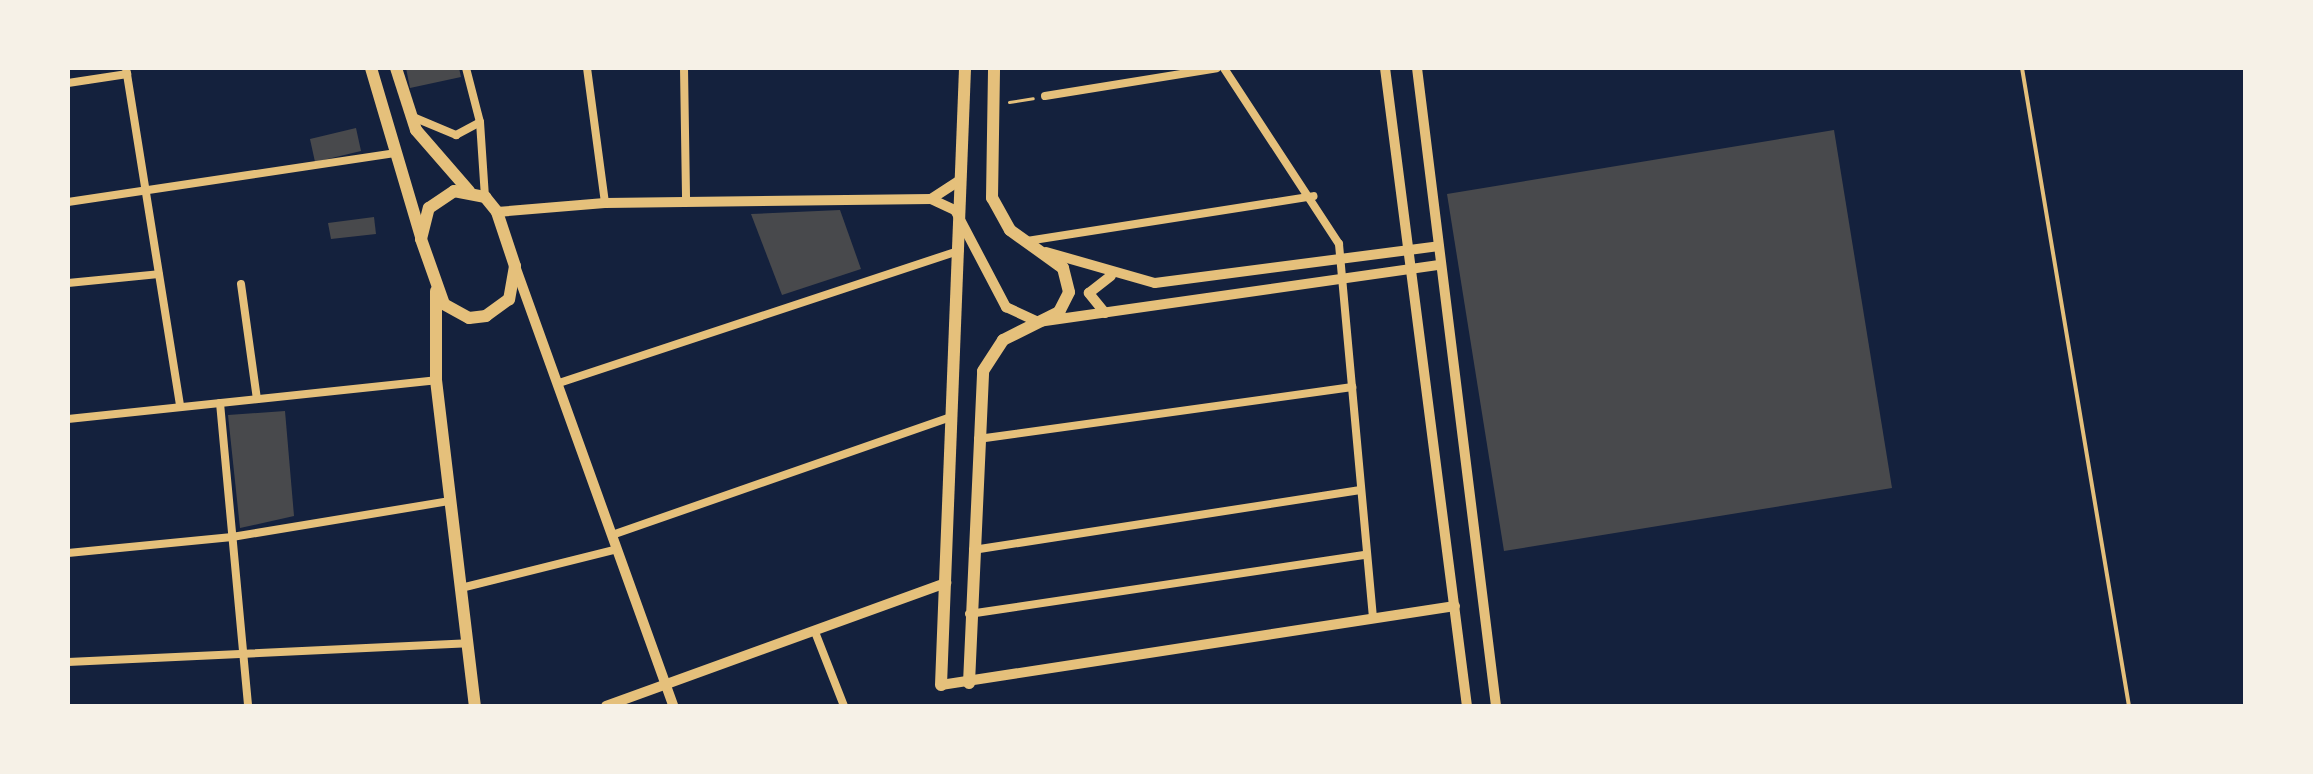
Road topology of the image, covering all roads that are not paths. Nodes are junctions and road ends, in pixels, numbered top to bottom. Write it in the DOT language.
graph roads {
  1 [pos="371,68"];
  2 [pos="396,68"];
  3 [pos="466,68"];
  4 [pos="587,68"];
  5 [pos="684,68"];
  6 [pos="965,68"];
  7 [pos="994,68"];
  8 [pos="1217,68"];
  9 [pos="1224,68"];
  10 [pos="1385,68"];
  11 [pos="1417,68"];
  12 [pos="2022,68"];
  13 [pos="127,71"];
  14 [pos="68,83"];
  15 [pos="1045,96"];
  16 [pos="405,111"];
  17 [pos="480,122"];
  18 [pos="391,154"];
  19 [pos="963,169"];
  20 [pos="469,191"];
  21 [pos="146,196"];
  22 [pos="1313,196"];
  23 [pos="485,197"];
  24 [pos="931,199"];
  25 [pos="68,202"];
  26 [pos="686,202"];
  27 [pos="605,203"];
  28 [pos="497,212"];
  29 [pos="961,220"];
  30 [pos="421,239"];
  31 [pos="1027,241"];
  32 [pos="1439,246"];
  33 [pos="960,250"];
  34 [pos="1409,250"];
  35 [pos="1046,252"];
  36 [pos="1341,260"];
  37 [pos="1441,265"];
  38 [pos="515,266"];
  39 [pos="1412,269"];
  40 [pos="159,274"];
  41 [pos="1111,276"];
  42 [pos="1343,278"];
  43 [pos="68,283"];
  44 [pos="241,284"];
  45 [pos="436,291"];
  46 [pos="1105,313"];
  47 [pos="1038,322"];
  48 [pos="436,380"];
  49 [pos="559,383"];
  50 [pos="1352,387"];
  51 [pos="257,399"];
  52 [pos="220,403"];
  53 [pos="180,407"];
  54 [pos="953,416"];
  55 [pos="68,419"];
  56 [pos="978,439"];
  57 [pos="1360,490"];
  58 [pos="450,501"];
  59 [pos="612,535"];
  60 [pos="232,537"];
  61 [pos="617,549"];
  62 [pos="972,551"];
  63 [pos="68,553"];
  64 [pos="1366,555"];
  65 [pos="970,582"];
  66 [pos="946,583"];
  67 [pos="461,588"];
  68 [pos="1455,606"];
  69 [pos="968,614"];
  70 [pos="1373,619"];
  71 [pos="815,632"];
  72 [pos="468,643"];
  73 [pos="242,650"];
  74 [pos="68,662"];
  75 [pos="969,683"];
  76 [pos="941,685"];
  77 [pos="667,687"];
  78 [pos="248,706"];
  79 [pos="475,706"];
  80 [pos="606,706"];
  81 [pos="673,706"];
  82 [pos="844,706"];
  83 [pos="1467,706"];
  84 [pos="1496,706"];
  85 [pos="2129,706"];
  1 -- 18 [label="main road"];
  2 -- 16 [label="main road"];
  3 -- 17 [label="street"];
  4 -- 27 [label="street"];
  5 -- 26 [label="street"];
  6 -- 19 [label="main road"];
  7 -- 31 [label="main road"];
  8 -- 15 [label="street"];
  9 -- 22 [label="street"];
  10 -- 34 [label="street"];
  11 -- 32 [label="street"];
  12 -- 85 [label="lane"];
  13 -- 14 [label="street"];
  13 -- 21 [label="street"];
  16 -- 17 [label="street"];
  16 -- 20 [label="main road"];
  17 -- 23 [label="street"];
  18 -- 21 [label="street"];
  18 -- 30 [label="main road"];
  19 -- 24 [label="street"];
  19 -- 29 [label="main road"];
  20 -- 23 [label="main road"];
  20 -- 30 [label="main road"];
  21 -- 25 [label="street"];
  21 -- 40 [label="street"];
  22 -- 31 [label="street"];
  22 -- 36 [label="street"];
  23 -- 28 [label="main road"];
  24 -- 26 [label="street"];
  24 -- 29 [label="street"];
  26 -- 27 [label="street"];
  27 -- 28 [label="street"];
  28 -- 38 [label="main road"];
  29 -- 33 [label="main road"];
  29 -- 47 [label="street"];
  30 -- 45 [label="main road"];
  31 -- 35 [label="main road"];
  32 -- 34 [label="street"];
  32 -- 37 [label="street"];
  33 -- 49 [label="street"];
  33 -- 54 [label="main road"];
  34 -- 36 [label="street"];
  34 -- 39 [label="street"];
  35 -- 41 [label="street"];
  35 -- 47 [label="main road"];
  36 -- 41 [label="street"];
  36 -- 42 [label="street"];
  37 -- 39 [label="street"];
  37 -- 84 [label="street"];
  38 -- 45 [label="main road"];
  38 -- 49 [label="street"];
  39 -- 42 [label="street"];
  39 -- 68 [label="street"];
  40 -- 43 [label="street"];
  40 -- 53 [label="street"];
  41 -- 46 [label="street"];
  42 -- 46 [label="street"];
  42 -- 50 [label="street"];
  44 -- 51 [label="street"];
  45 -- 48 [label="main road"];
  46 -- 47 [label="street"];
  47 -- 56 [label="main road"];
  48 -- 51 [label="street"];
  48 -- 58 [label="main road"];
  49 -- 59 [label="street"];
  50 -- 56 [label="street"];
  50 -- 57 [label="street"];
  51 -- 52 [label="street"];
  52 -- 53 [label="street"];
  52 -- 60 [label="street"];
  53 -- 55 [label="street"];
  54 -- 59 [label="street"];
  54 -- 66 [label="main road"];
  56 -- 62 [label="main road"];
  57 -- 62 [label="street"];
  57 -- 64 [label="street"];
  58 -- 60 [label="street"];
  58 -- 67 [label="main road"];
  59 -- 61 [label="street"];
  60 -- 63 [label="street"];
  60 -- 73 [label="street"];
  61 -- 67 [label="street"];
  61 -- 77 [label="street"];
  62 -- 65 [label="main road"];
  64 -- 69 [label="street"];
  64 -- 70 [label="street"];
  65 -- 66 [label="main road"];
  65 -- 69 [label="main road"];
  66 -- 71 [label="street"];
  66 -- 76 [label="main road"];
  67 -- 72 [label="main road"];
  68 -- 70 [label="street"];
  68 -- 83 [label="street"];
  69 -- 75 [label="main road"];
  70 -- 75 [label="street"];
  71 -- 77 [label="street"];
  71 -- 82 [label="street"];
  72 -- 73 [label="street"];
  72 -- 79 [label="main road"];
  73 -- 74 [label="street"];
  73 -- 78 [label="street"];
  75 -- 76 [label="street"];
  77 -- 80 [label="street"];
  77 -- 81 [label="street"];
}
